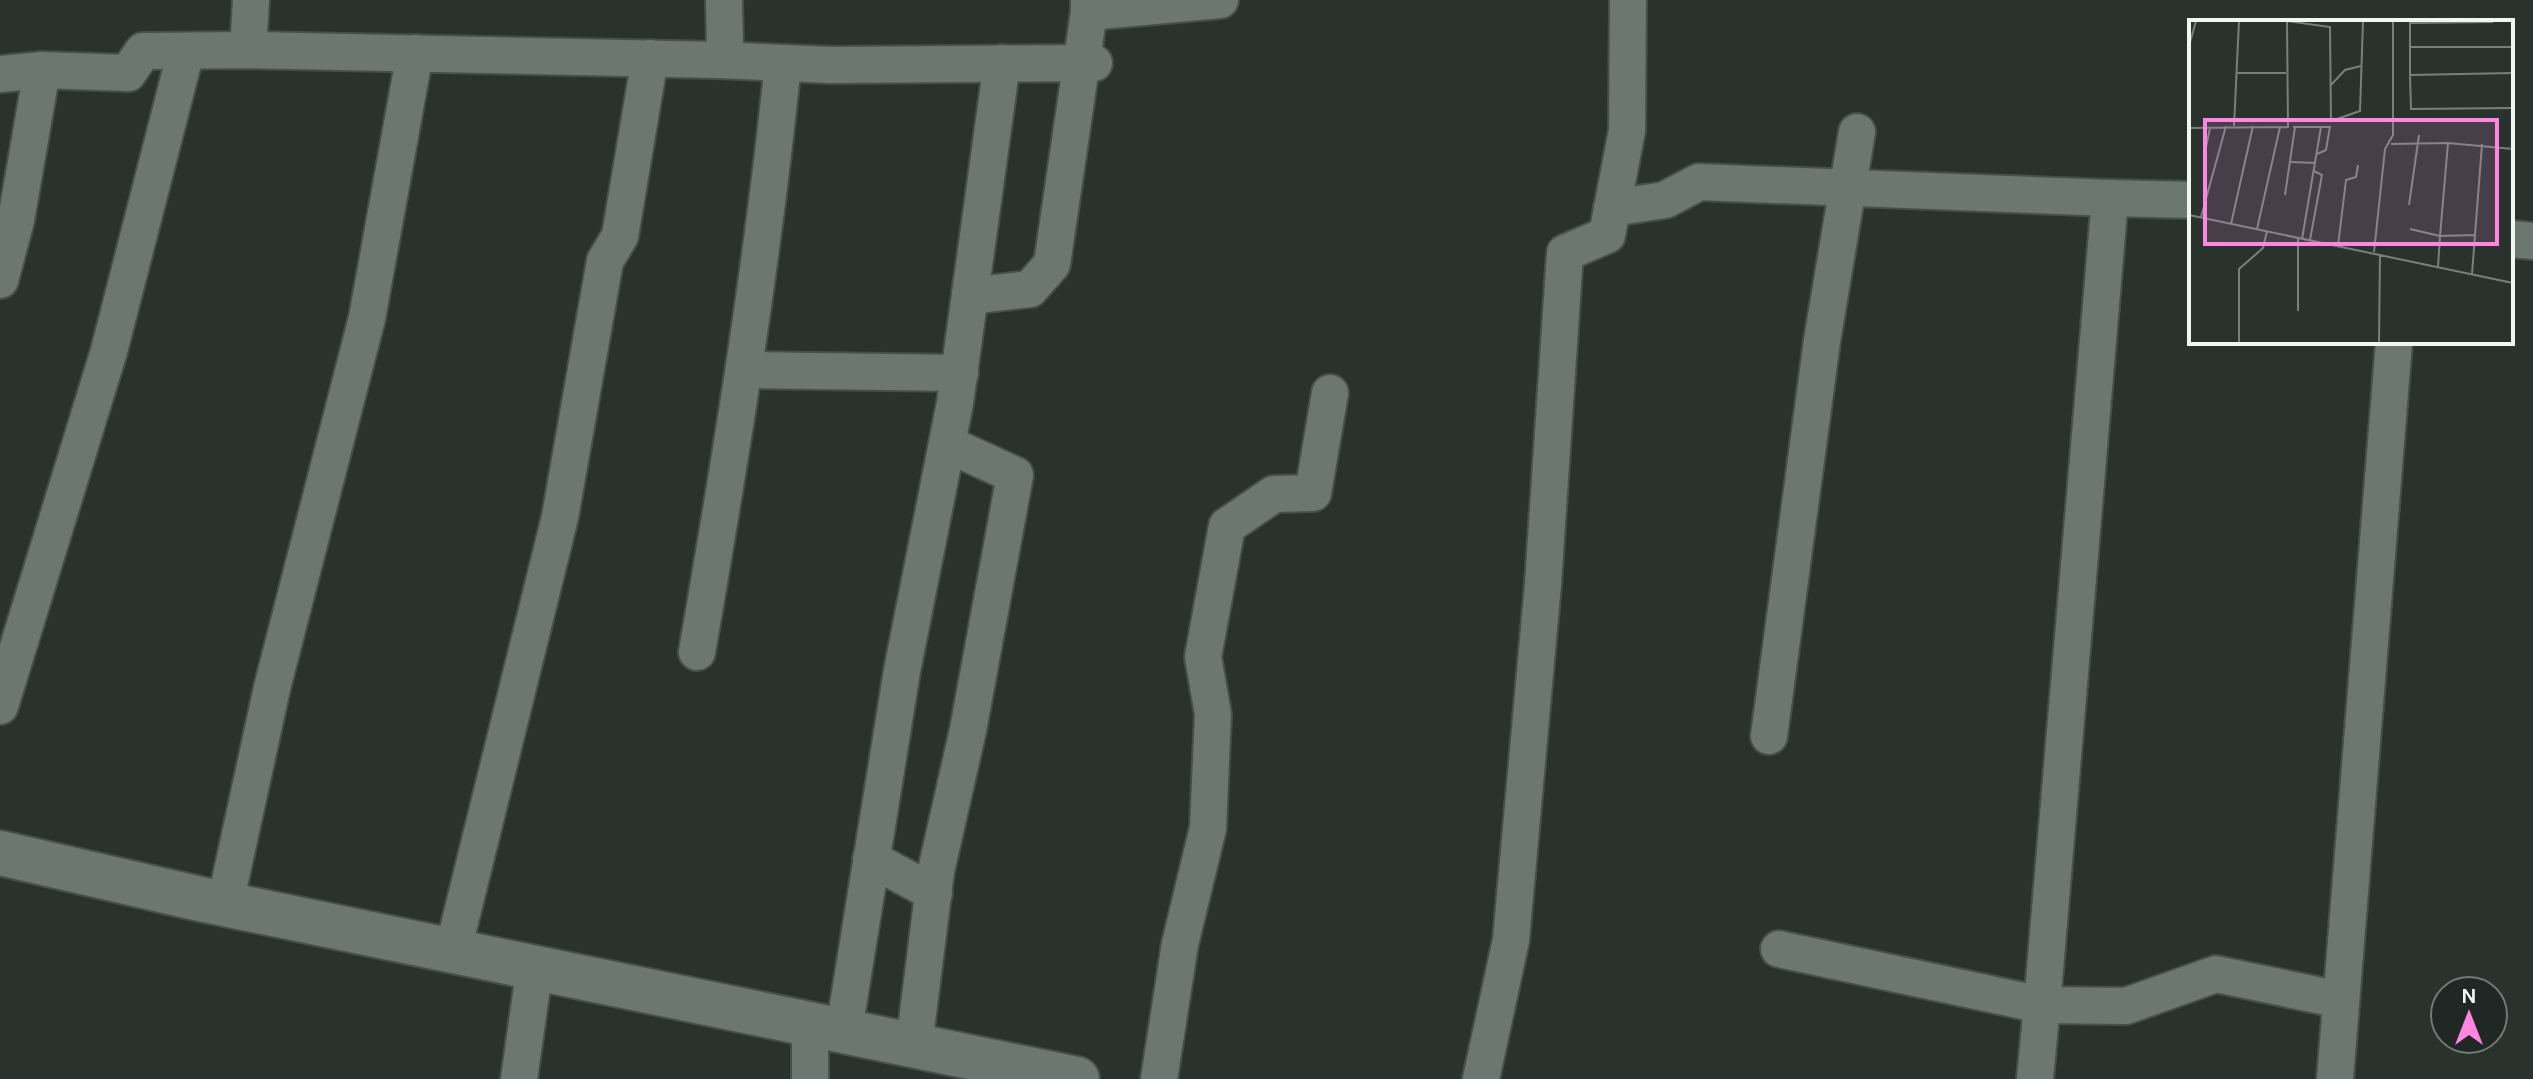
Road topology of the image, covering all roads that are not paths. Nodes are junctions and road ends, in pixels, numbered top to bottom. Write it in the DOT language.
graph roads {
  1 [pos="251,0"];
  2 [pos="724,0"];
  3 [pos="1220,0"];
  4 [pos="1628,0"];
  5 [pos="1089,6"];
  6 [pos="248,50"];
  7 [pos="186,51"];
  8 [pos="415,53"];
  9 [pos="650,58"];
  10 [pos="717,60"];
  11 [pos="783,63"];
  12 [pos="1002,63"];
  13 [pos="1087,63"];
  14 [pos="42,70"];
  15 [pos="0,74"];
  16 [pos="1857,132"];
  17 [pos="1848,186"];
  18 [pos="2110,198"];
  19 [pos="2189,200"];
  20 [pos="1612,208"];
  21 [pos="2513,239"];
  22 [pos="2533,241"];
  23 [pos="0,280"];
  24 [pos="970,296"];
  25 [pos="2394,344"];
  26 [pos="745,370"];
  27 [pos="960,373"];
  28 [pos="1330,393"];
  29 [pos="947,444"];
  30 [pos="697,652"];
  31 [pos="0,706"];
  32 [pos="1769,736"];
  33 [pos="0,853"];
  34 [pos="871,859"];
  35 [pos="934,893"];
  36 [pos="225,904"];
  37 [pos="1779,949"];
  38 [pos="453,950"];
  39 [pos="535,966"];
  40 [pos="2341,1000"];
  41 [pos="2042,1005"];
  42 [pos="827,1027"];
  43 [pos="914,1045"];
  44 [pos="519,1079"];
  45 [pos="810,1079"];
  46 [pos="1077,1079"];
  47 [pos="1159,1079"];
  48 [pos="1481,1079"];
  49 [pos="2035,1079"];
  50 [pos="2335,1079"];
  1 -- 6 [label="street"];
  2 -- 10 [label="street"];
  3 -- 5 [label="street"];
  4 -- 20 [label="street"];
  5 -- 13 [label="street"];
  6 -- 7 [label="street"];
  6 -- 8 [label="street"];
  7 -- 14 [label="street"];
  7 -- 31 [label="street"];
  8 -- 9 [label="street"];
  8 -- 36 [label="street"];
  9 -- 10 [label="street"];
  9 -- 38 [label="street"];
  10 -- 11 [label="street"];
  11 -- 12 [label="street"];
  11 -- 26 [label="street"];
  12 -- 13 [label="street"];
  12 -- 24 [label="street"];
  13 -- 24 [label="street"];
  14 -- 15 [label="street"];
  14 -- 23 [label="street"];
  16 -- 17 [label="street"];
  17 -- 18 [label="street"];
  17 -- 20 [label="street"];
  17 -- 32 [label="street"];
  18 -- 19 [label="street"];
  18 -- 41 [label="street"];
  20 -- 48 [label="street"];
  21 -- 22 [label="street"];
  24 -- 27 [label="street"];
  25 -- 40 [label="street"];
  26 -- 27 [label="street"];
  26 -- 30 [label="street"];
  27 -- 29 [label="street"];
  28 -- 47 [label="street"];
  29 -- 34 [label="street"];
  29 -- 35 [label="street"];
  33 -- 36 [label="main road"];
  34 -- 35 [label="street"];
  34 -- 42 [label="street"];
  35 -- 43 [label="street"];
  36 -- 38 [label="main road"];
  37 -- 41 [label="street"];
  38 -- 39 [label="main road"];
  39 -- 42 [label="main road"];
  39 -- 44 [label="street"];
  40 -- 41 [label="street"];
  40 -- 50 [label="street"];
  41 -- 49 [label="street"];
  42 -- 43 [label="main road"];
  42 -- 45 [label="street"];
  43 -- 46 [label="main road"];
}
